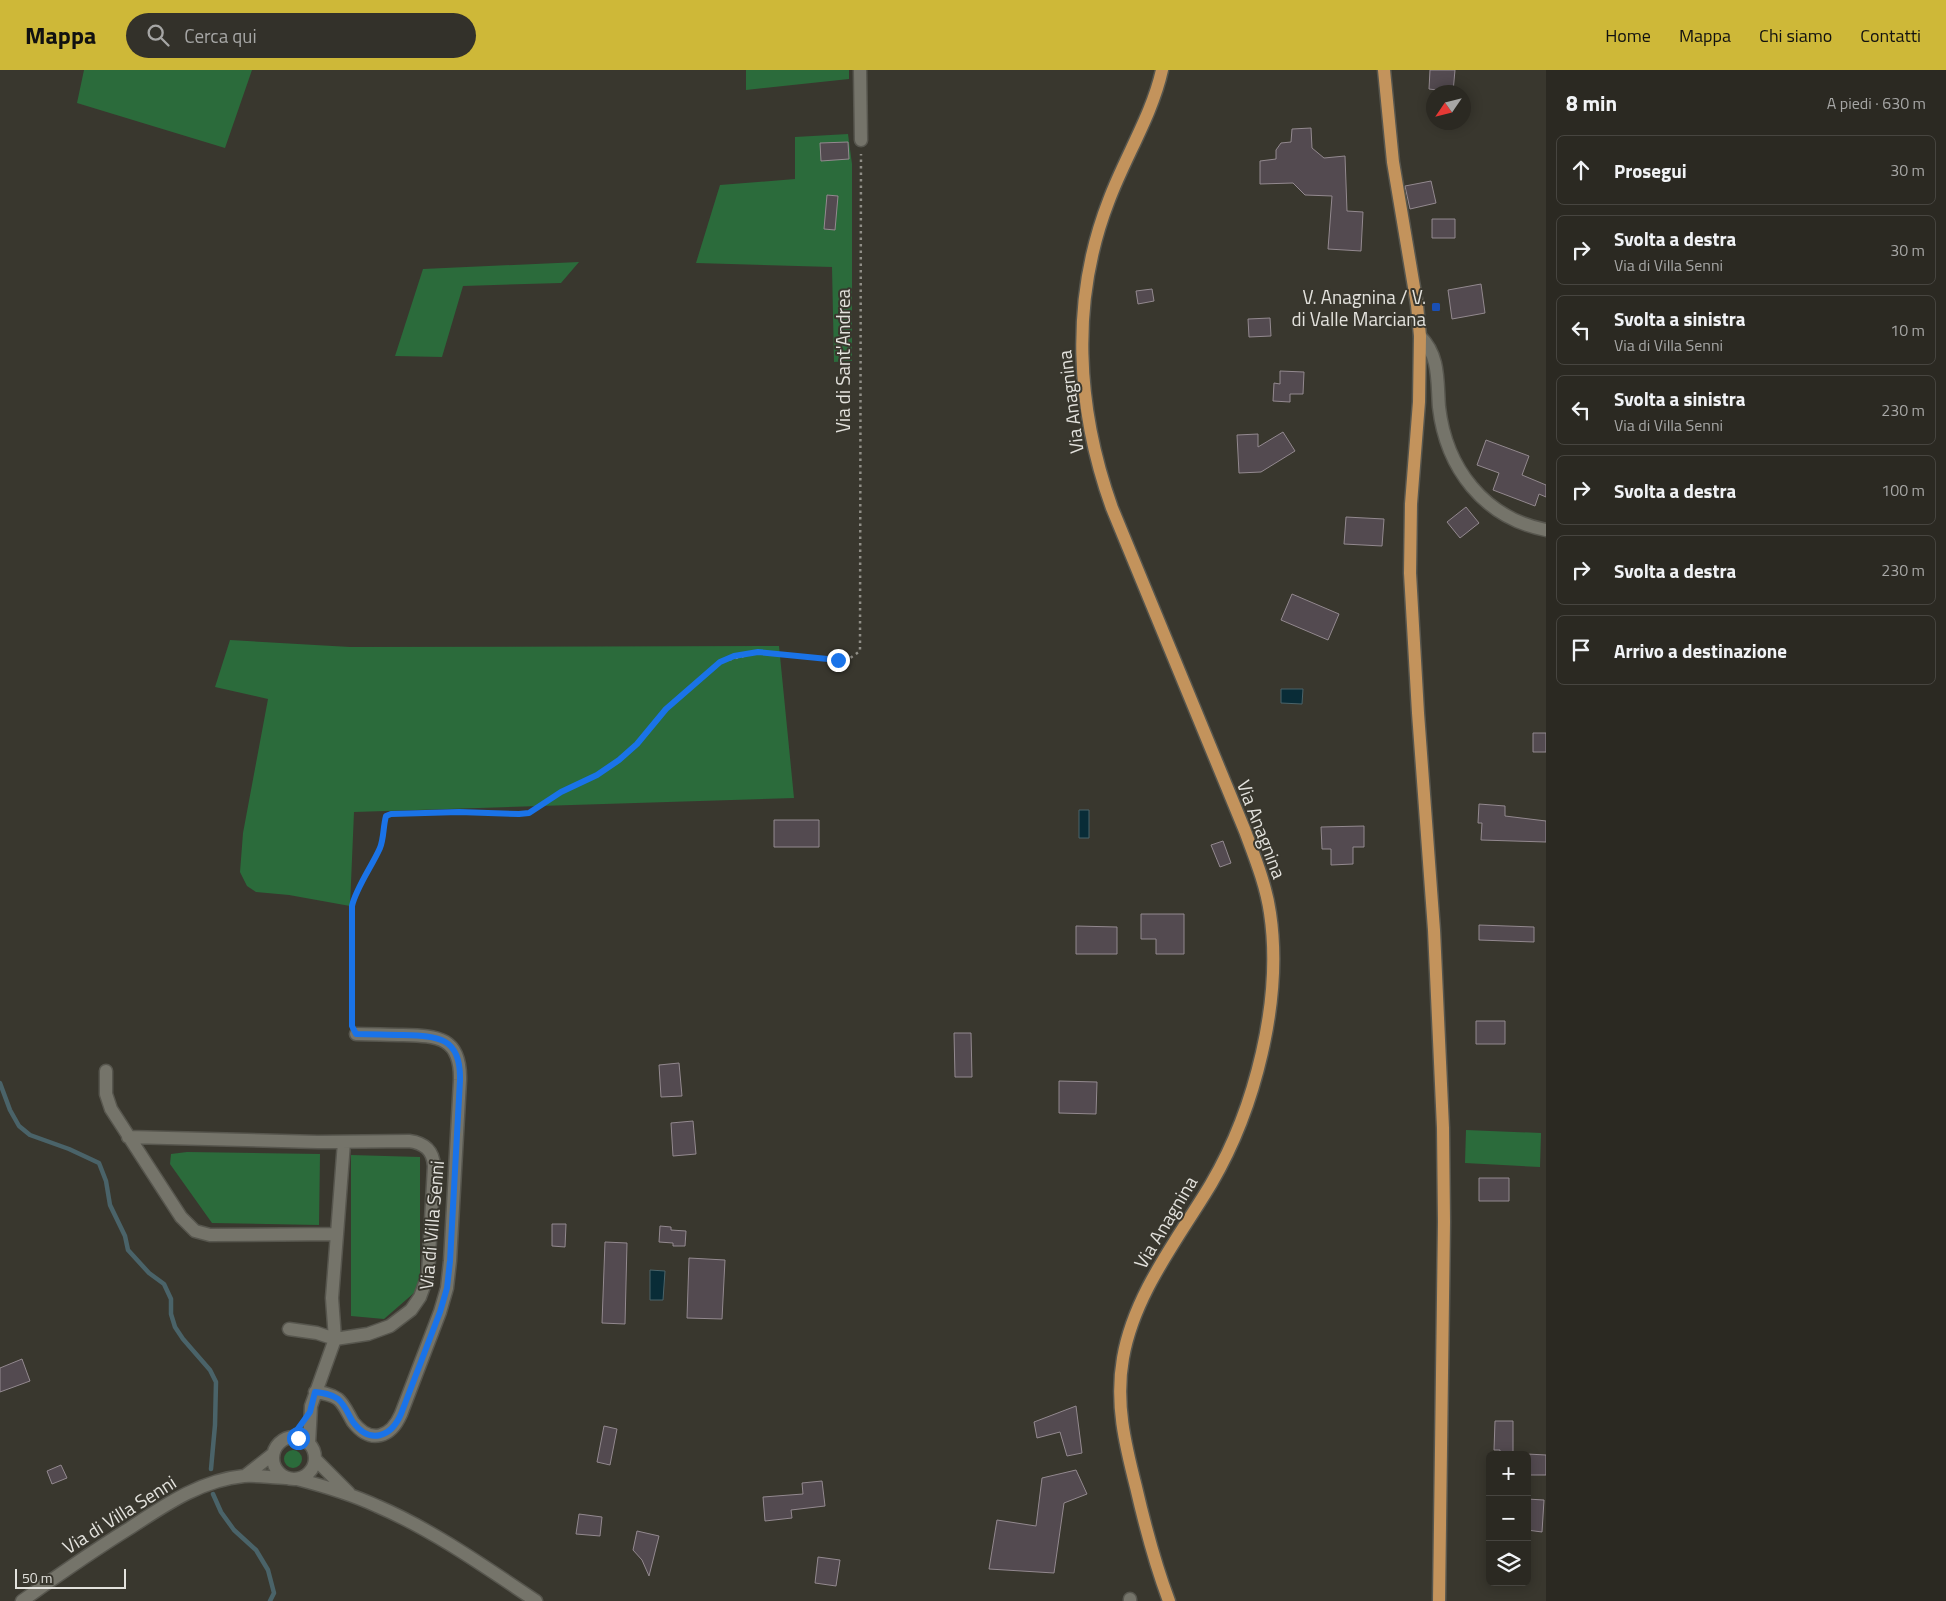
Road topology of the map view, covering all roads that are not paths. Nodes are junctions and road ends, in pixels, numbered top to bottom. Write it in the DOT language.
graph roads {
  1 [pos="860,70"];
  2 [pos="1162,70"];
  3 [pos="1384,70"];
  4 [pos="861,140"];
  5 [pos="1420,336"];
  6 [pos="1546,530"];
  7 [pos="356,1034"];
  8 [pos="106,1071"];
  9 [pos="128,1138"];
  10 [pos="344,1142"];
  11 [pos="337,1234"];
  12 [pos="289,1329"];
  13 [pos="335,1339"];
  14 [pos="315,1392"];
  15 [pos="310,1412"];
  16 [pos="292,1437"];
  17 [pos="309,1444"];
  18 [pos="273,1454"];
  19 [pos="315,1459"];
  20 [pos="245,1476"];
  21 [pos="291,1479"];
  22 [pos="351,1495"];
  23 [pos="22,1601"];
  24 [pos="536,1601"];
  25 [pos="1169,1601"];
  26 [pos="1439,1601"];
  1 -- 4 [label="street"];
  2 -- 25 [label="main road, Via Anagnina"];
  3 -- 5 [label="main road"];
  5 -- 6 [label="street"];
  5 -- 26 [label="main road"];
  7 -- 14 [label="street, Via di Villa Senni"];
  8 -- 9 [label="street"];
  9 -- 10 [label="street"];
  9 -- 11 [label="street"];
  10 -- 11 [label="street"];
  10 -- 13 [label="street"];
  11 -- 13 [label="street"];
  12 -- 13 [label="street"];
  13 -- 14 [label="street"];
  14 -- 15 [label="street"];
  15 -- 16 [label="street, Via di Villa Senni"];
  15 -- 17 [label="street"];
  16 -- 17 [label="street"];
  16 -- 18 [label="street, Via di Villa Senni"];
  17 -- 19 [label="street, Via di Villa Senni"];
  18 -- 20 [label="street, Via di Villa Senni"];
  18 -- 21 [label="street"];
  19 -- 21 [label="street"];
  19 -- 22 [label="street, Via di Villa Senni"];
  20 -- 21 [label="street, Via di Villa Senni"];
  20 -- 23 [label="street, Via di Villa Senni"];
  21 -- 22 [label="street, Via di Villa Senni"];
  22 -- 24 [label="street, Via di Villa Senni"];
}
